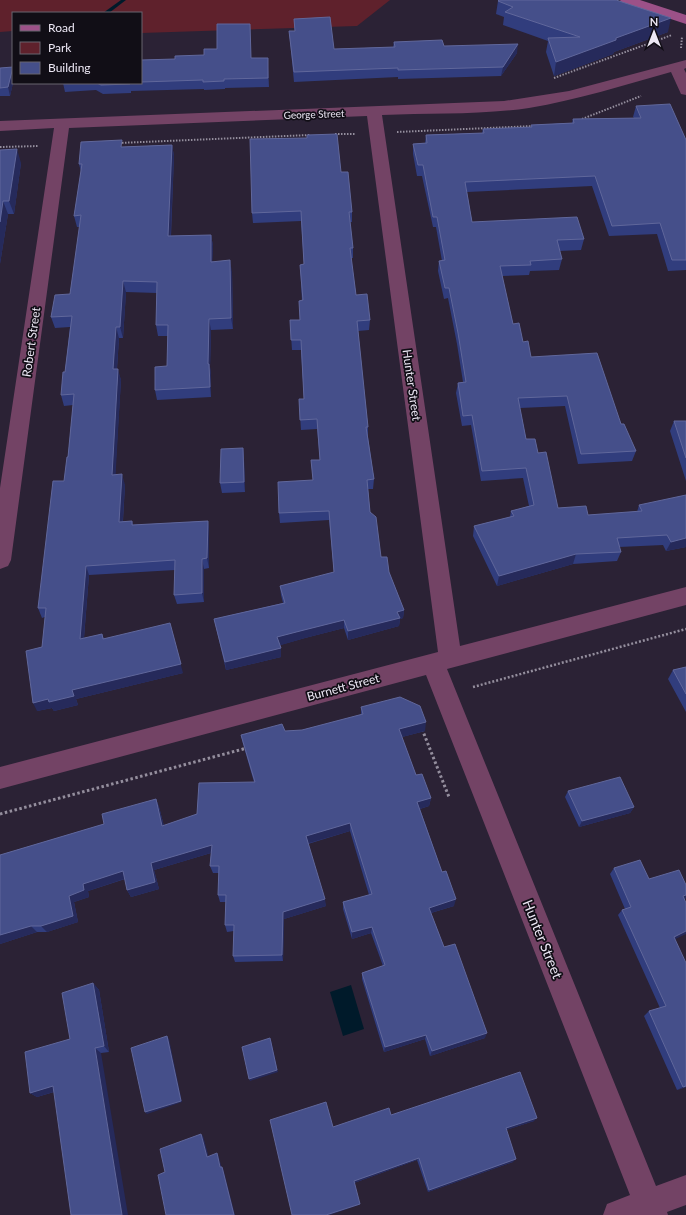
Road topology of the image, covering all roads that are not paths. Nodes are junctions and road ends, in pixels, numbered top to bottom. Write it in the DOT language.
graph roads {
  1 [pos="627,0"];
  2 [pos="652,0"];
  3 [pos="686,12"];
  4 [pos="686,20"];
  5 [pos="686,53"];
  6 [pos="681,66"];
  7 [pos="624,79"];
  8 [pos="686,91"];
  9 [pos="374,112"];
  10 [pos="62,124"];
  11 [pos="0,126"];
  12 [pos="0,560"];
  13 [pos="686,596"];
  14 [pos="441,661"];
  15 [pos="0,778"];
  16 [pos="686,1190"];
  17 [pos="651,1209"];
  18 [pos="618,1215"];
  1 -- 4 [label="street"];
  2 -- 3 [label="street"];
  5 -- 7 [label="street, George Street"];
  6 -- 7 [label="street, George Street"];
  6 -- 8 [label="street"];
  7 -- 9 [label="street, George Street"];
  9 -- 10 [label="street, George Street"];
  9 -- 14 [label="street, Hunter Street"];
  10 -- 11 [label="street, George Street"];
  10 -- 12 [label="street, Robert Street"];
  13 -- 14 [label="street, Burnett Street"];
  14 -- 15 [label="street, Burnett Street"];
  14 -- 17 [label="street, Hunter Street"];
  16 -- 17 [label="street"];
  17 -- 18 [label="street"];
}
